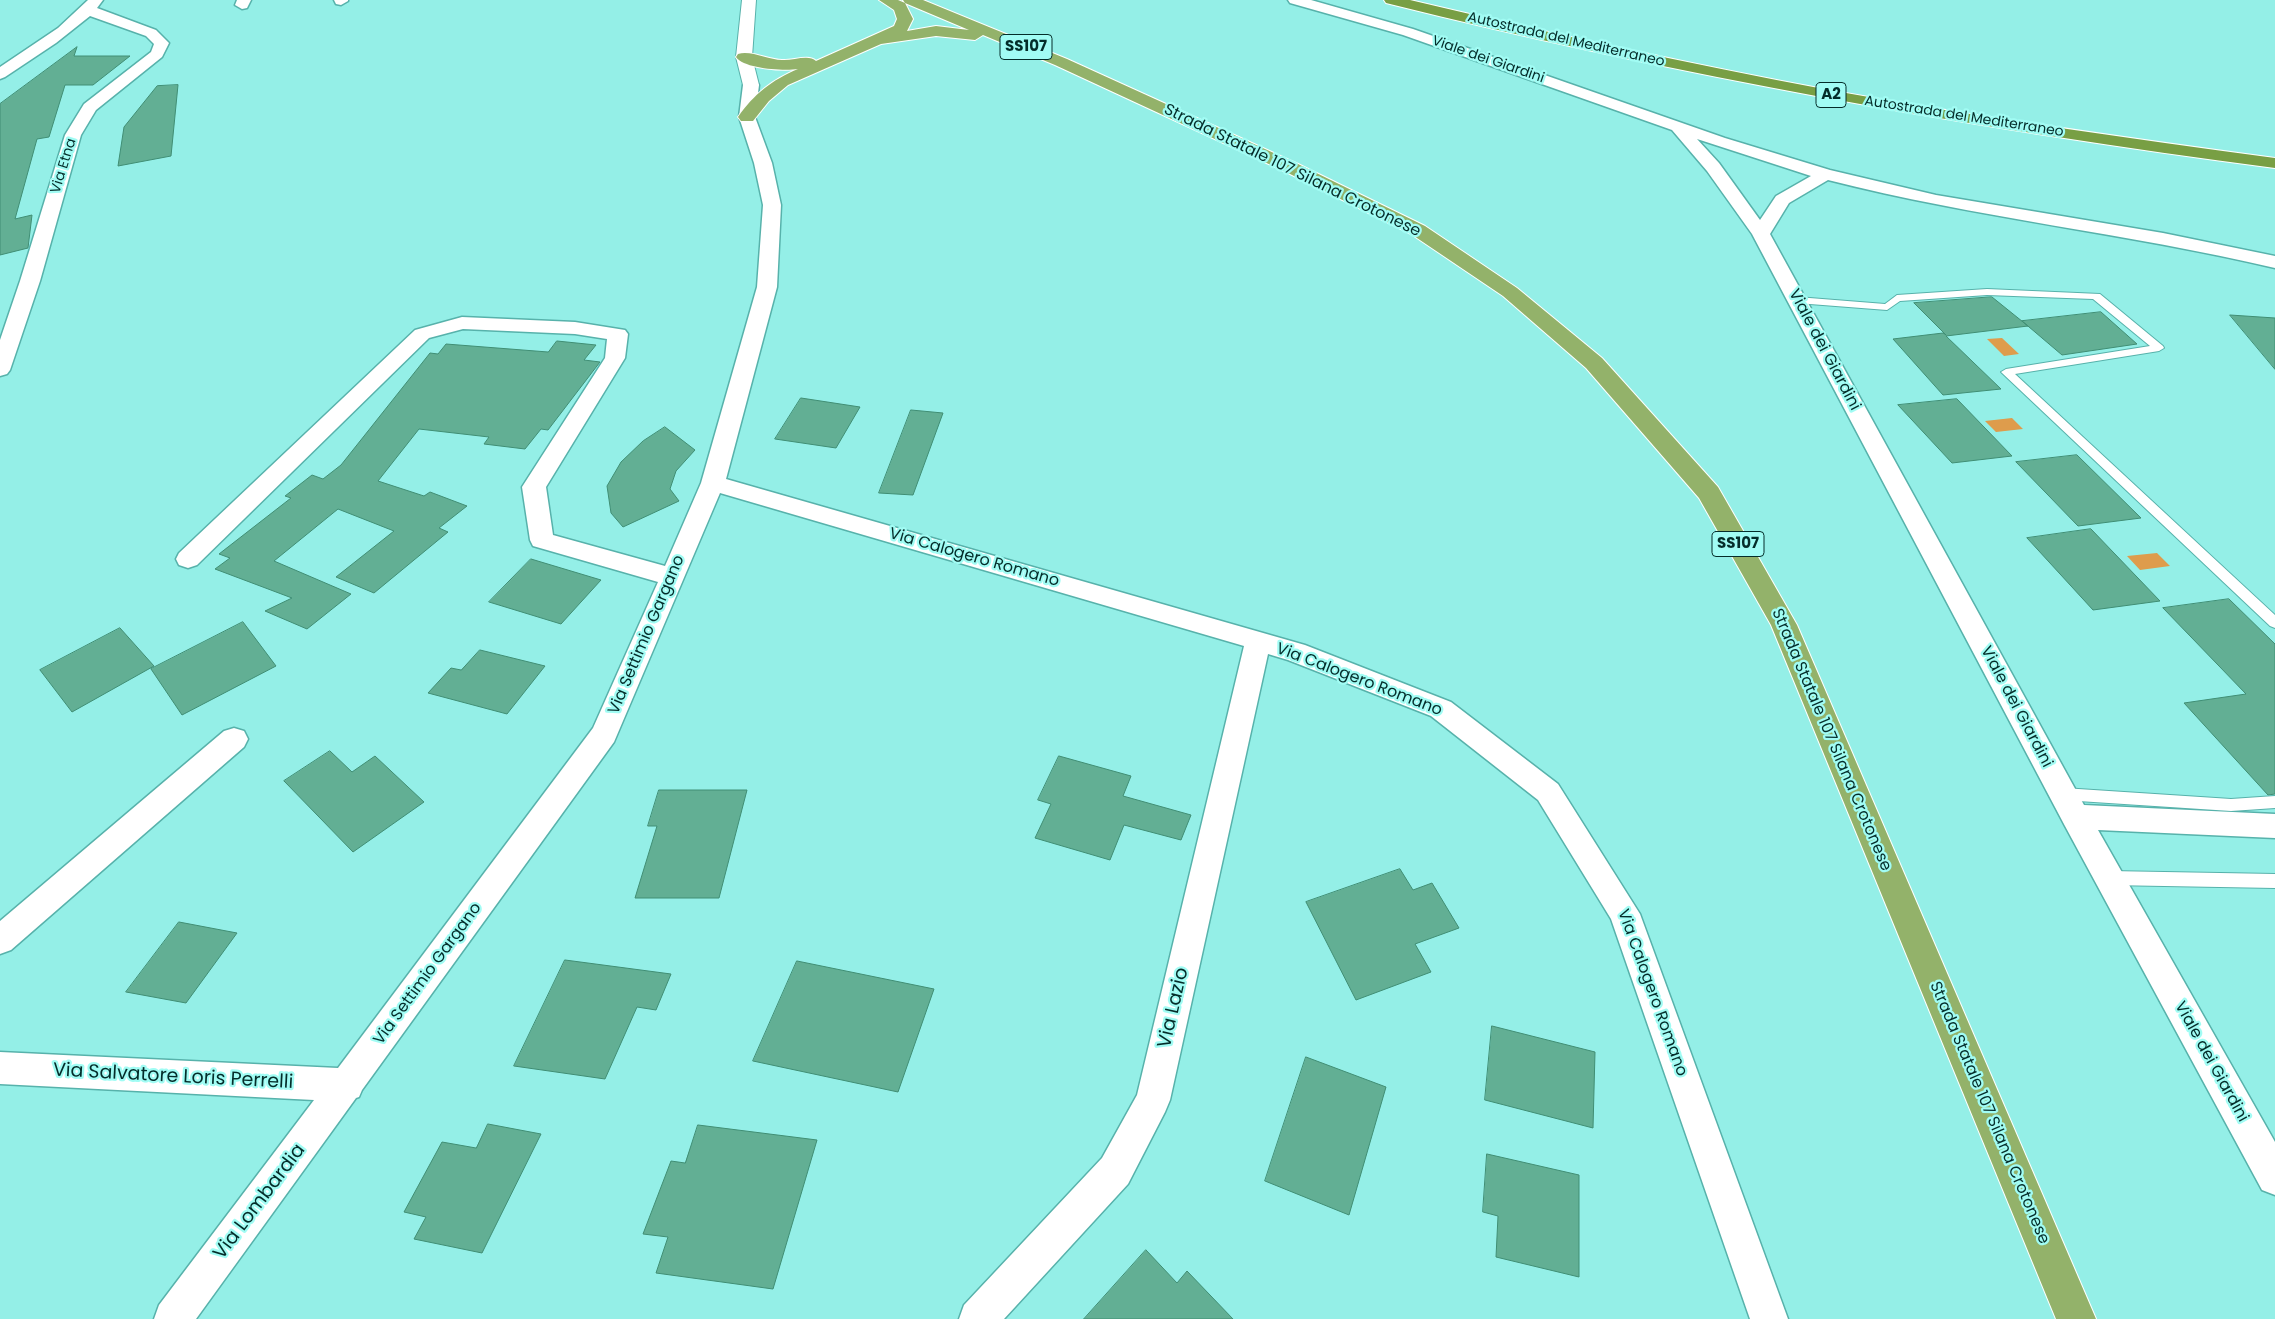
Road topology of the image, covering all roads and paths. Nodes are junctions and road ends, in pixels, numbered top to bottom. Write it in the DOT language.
graph roads {
  1 [pos="749,0"];
  2 [pos="886,0"];
  3 [pos="910,0"];
  4 [pos="930,0"];
  5 [pos="1295,0"];
  6 [pos="1391,0"];
  7 [pos="1451,0"];
  8 [pos="92,5"];
  9 [pos="991,32"];
  10 [pos="872,42"];
  11 [pos="842,54"];
  12 [pos="744,57"];
  13 [pos="1062,62"];
  14 [pos="804,64"];
  15 [pos="0,74"];
  16 [pos="782,82"];
  17 [pos="751,85"];
  18 [pos="747,117"];
  19 [pos="1679,129"];
  20 [pos="2275,148"];
  21 [pos="2275,163"];
  22 [pos="1825,175"];
  23 [pos="1762,234"];
  24 [pos="2275,262"];
  25 [pos="1797,300"];
  26 [pos="0,370"];
  27 [pos="713,483"];
  28 [pos="188,559"];
  29 [pos="672,577"];
  30 [pos="2275,623"];
  31 [pos="1258,641"];
  32 [pos="234,738"];
  33 [pos="2275,802"];
  34 [pos="2069,806"];
  35 [pos="2275,826"];
  36 [pos="2109,878"];
  37 [pos="2275,881"];
  38 [pos="0,940"];
  39 [pos="0,1068"];
  40 [pos="347,1085"];
  41 [pos="2275,1178"];
  42 [pos="173,1319"];
  43 [pos="978,1319"];
  44 [pos="1769,1319"];
  45 [pos="2076,1319"];
  1 -- 12 [label="street"];
  2 -- 10 [label="highway"];
  3 -- 9 [label="highway, Strada Statale 107 Silana Crotonese / SS107"];
  4 -- 9 [label="highway"];
  5 -- 19 [label="street, Viale dei Giardini"];
  6 -- 21 [label="highway, Autostrada del Mediterraneo / A2"];
  7 -- 20 [label="highway, Autostrada del Mediterraneo / A2"];
  8 -- 15 [label="street"];
  8 -- 26 [label="street, Via Etna"];
  9 -- 13 [label="highway, Strada Statale 107 Silana Crotonese / SS107"];
  10 -- 11 [label="highway"];
  10 -- 13 [label="highway"];
  11 -- 14 [label="highway"];
  11 -- 16 [label="highway"];
  12 -- 14 [label="highway"];
  12 -- 17 [label="street"];
  13 -- 45 [label="highway, Strada Statale 107 Silana Crotonese / SS107"];
  14 -- 17 [label="highway"];
  16 -- 17 [label="highway"];
  16 -- 18 [label="highway"];
  17 -- 18 [label="street"];
  18 -- 27 [label="street, Via Settimio Gargano"];
  19 -- 22 [label="street, Viale dei Giardini"];
  19 -- 23 [label="street, Viale dei Giardini"];
  22 -- 23 [label="street"];
  22 -- 24 [label="street, Viale dei Giardini"];
  23 -- 25 [label="street, Viale dei Giardini"];
  25 -- 30 [label="lane"];
  25 -- 34 [label="street, Viale dei Giardini"];
  27 -- 29 [label="street, Via Settimio Gargano"];
  27 -- 31 [label="street, Via Calogero Romano"];
  28 -- 29 [label="street"];
  29 -- 40 [label="street, Via Settimio Gargano"];
  31 -- 43 [label="street, Via Lazio"];
  31 -- 44 [label="street, Via Calogero Romano"];
  32 -- 38 [label="street"];
  33 -- 34 [label="lane"];
  34 -- 35 [label="street"];
  34 -- 36 [label="street, Viale dei Giardini"];
  36 -- 37 [label="lane"];
  36 -- 41 [label="street, Viale dei Giardini"];
  39 -- 40 [label="street, Via Salvatore Loris Perrelli"];
  40 -- 42 [label="street, Via Lombardia"];
}
